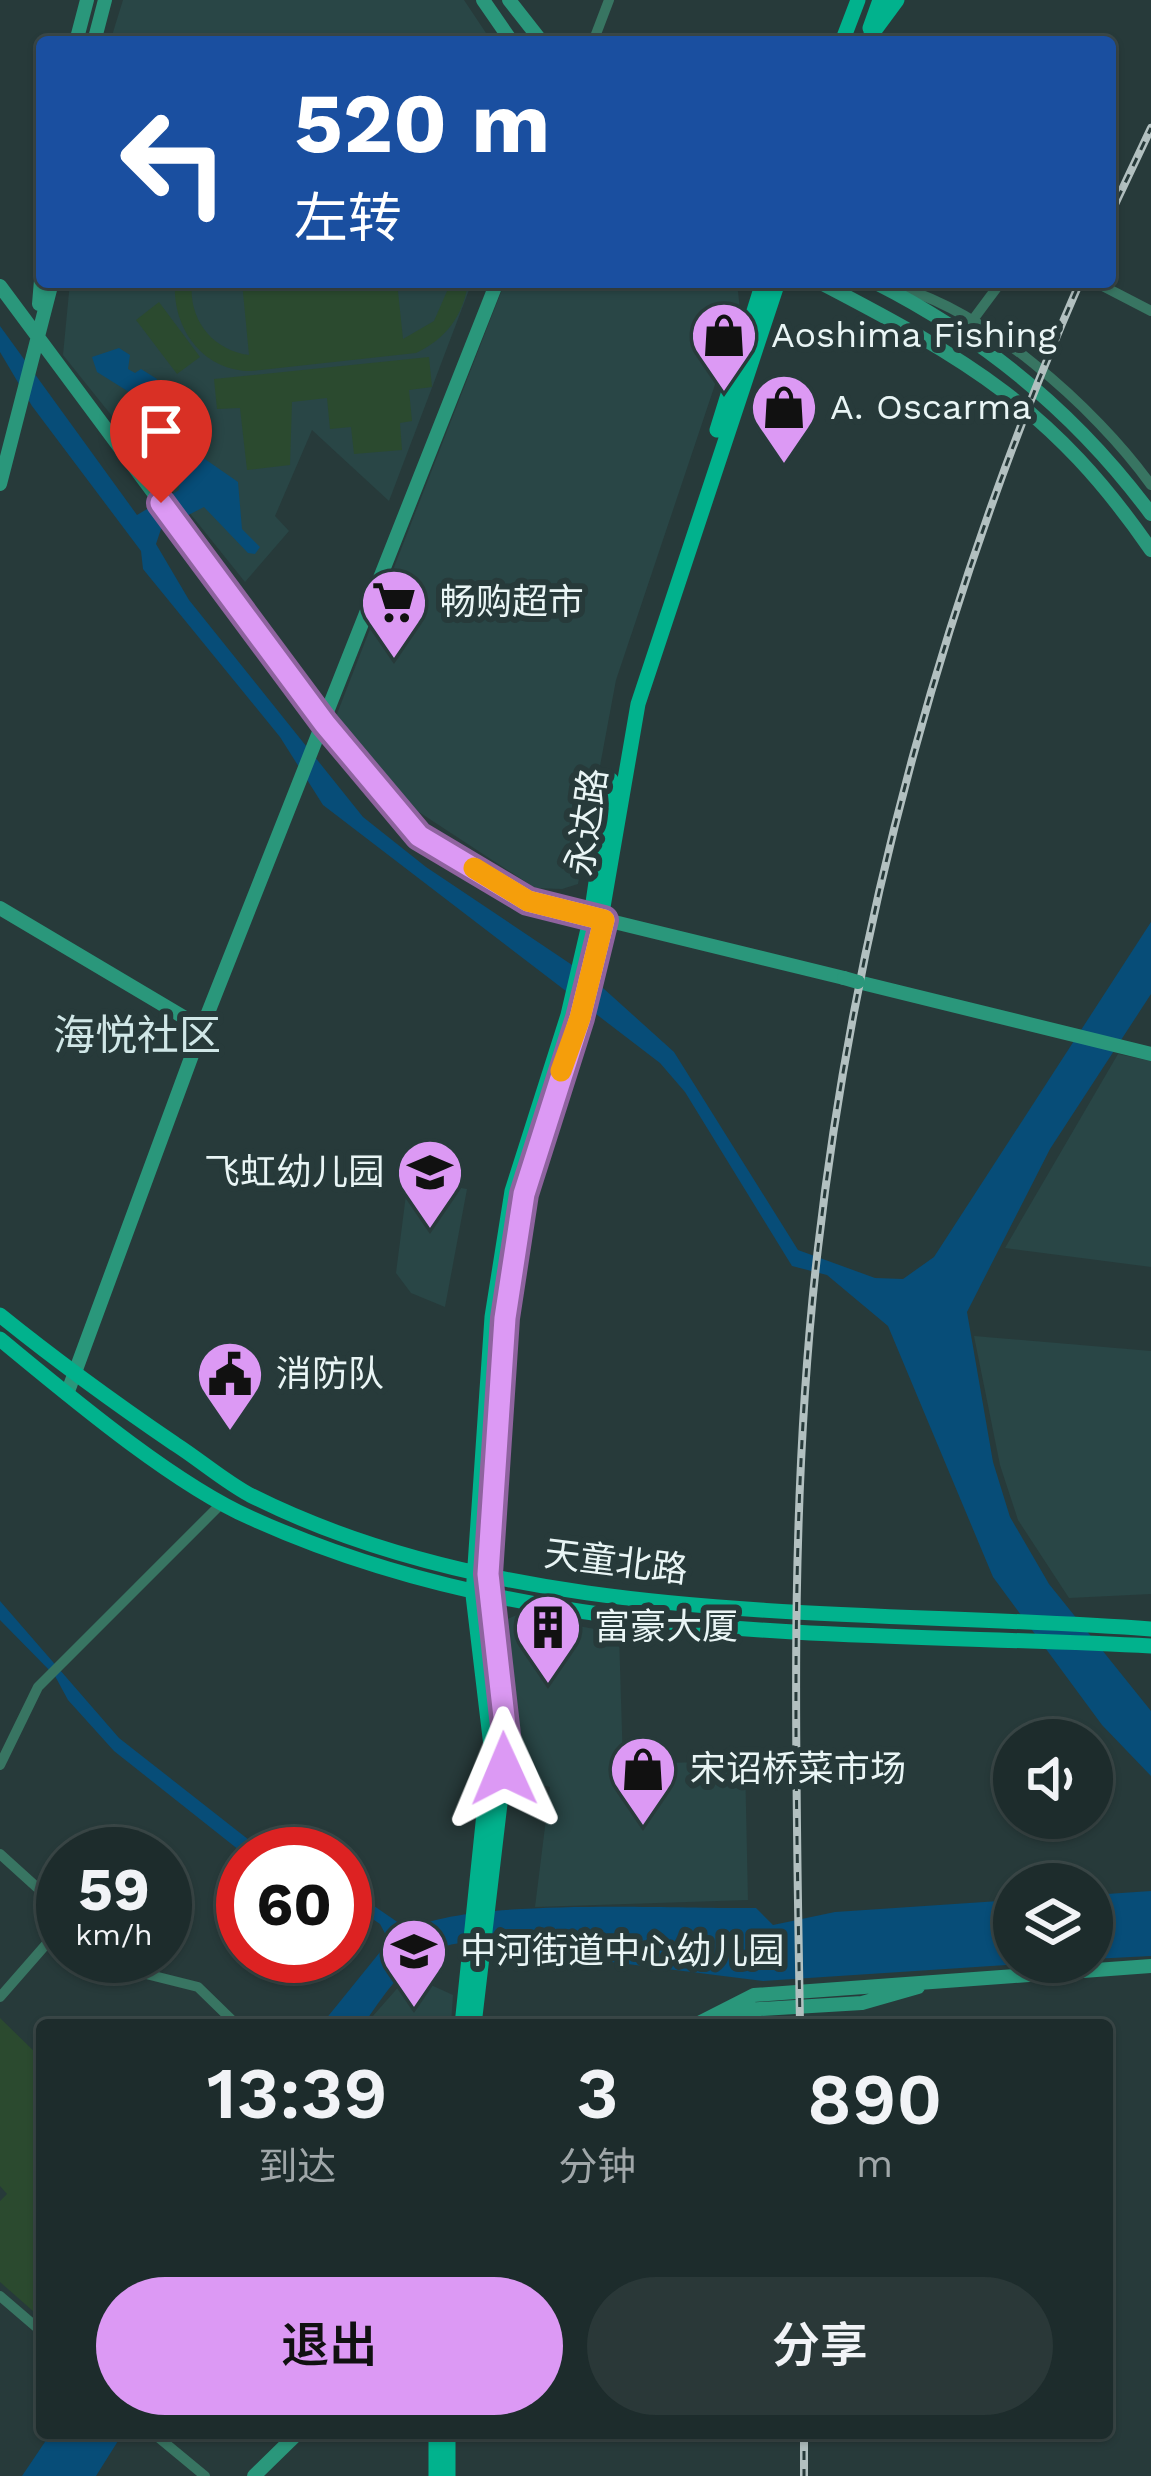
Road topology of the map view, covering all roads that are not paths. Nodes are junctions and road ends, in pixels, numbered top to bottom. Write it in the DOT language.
graph roads {
  1 [pos="87,0"];
  2 [pos="106,0"];
  3 [pos="483,0"];
  4 [pos="509,0"];
  5 [pos="609,0"];
  6 [pos="848,0"];
  7 [pos="858,0"];
  8 [pos="880,0"];
  9 [pos="897,0"];
  10 [pos="78,36"];
  11 [pos="96,36"];
  12 [pos="508,36"];
  13 [pos="537,36"];
  14 [pos="595,36"];
  15 [pos="841,36"];
  16 [pos="843,36"];
  17 [pos="867,36"];
  18 [pos="870,36"];
  19 [pos="0,286"];
  20 [pos="40,288"];
  21 [pos="50,288"];
  22 [pos="495,288"];
  23 [pos="761,288"];
  24 [pos="776,288"];
  25 [pos="830,288"];
  26 [pos="884,288"];
  27 [pos="902,288"];
  28 [pos="997,288"];
  29 [pos="1106,288"];
  30 [pos="1151,311"];
  31 [pos="972,321"];
  32 [pos="36,339"];
  33 [pos="0,484"];
  34 [pos="1151,485"];
  35 [pos="1151,514"];
  36 [pos="1151,550"];
  37 [pos="322,731"];
  38 [pos="0,908"];
  39 [pos="597,918"];
  40 [pos="202,1028"];
  41 [pos="1151,1054"];
  42 [pos="0,1315"];
  43 [pos="0,1339"];
  44 [pos="74,1375"];
  45 [pos="67,1394"];
  46 [pos="223,1502"];
  47 [pos="481,1571"];
  48 [pos="481,1597"];
  49 [pos="1151,1628"];
  50 [pos="1151,1646"];
  51 [pos="0,1765"];
  52 [pos="0,1854"];
  53 [pos="36,1887"];
  54 [pos="36,1955"];
  55 [pos="1151,1966"];
  56 [pos="472,1974"];
  57 [pos="182,1983"];
  58 [pos="0,1996"];
  59 [pos="231,2019"];
  60 [pos="463,2019"];
  61 [pos="474,2019"];
  62 [pos="705,2019"];
  63 [pos="0,2296"];
  64 [pos="36,2327"];
  65 [pos="160,2439"];
  66 [pos="292,2439"];
  67 [pos="436,2439"];
  68 [pos="448,2439"];
  69 [pos="205,2476"];
  70 [pos="254,2476"];
  71 [pos="436,2476"];
  72 [pos="448,2476"];
  1 -- 10 [label="street"];
  2 -- 11 [label="street"];
  3 -- 12 [label="street"];
  4 -- 13 [label="street"];
  5 -- 14 [label="street"];
  6 -- 15 [label="main road"];
  7 -- 16 [label="main road"];
  8 -- 17 [label="main road"];
  9 -- 18 [label="main road"];
  19 -- 32 [label="street"];
  20 -- 32 [label="street"];
  21 -- 32 [label="street"];
  22 -- 37 [label="street"];
  23 -- 39 [label="main road, 永达路"];
  24 -- 39 [label="main road, 永达路"];
  25 -- 36 [label="street"];
  26 -- 35 [label="street"];
  27 -- 31 [label="street"];
  28 -- 31 [label="street"];
  29 -- 30 [label="street"];
  31 -- 34 [label="street"];
  32 -- 33 [label="street"];
  32 -- 37 [label="street"];
  37 -- 39 [label="street"];
  37 -- 40 [label="street"];
  38 -- 40 [label="street"];
  39 -- 41 [label="street"];
  39 -- 47 [label="main road, 永达路"];
  40 -- 44 [label="street"];
  42 -- 44 [label="main road, 天童北路"];
  43 -- 45 [label="main road, 天童北路"];
  44 -- 45 [label="street"];
  44 -- 47 [label="main road, 天童北路"];
  45 -- 46 [label="main road, 天童北路"];
  46 -- 48 [label="main road, 天童北路"];
  46 -- 51 [label="street"];
  47 -- 48 [label="main road, 永达路"];
  47 -- 49 [label="main road, 天童北路"];
  48 -- 50 [label="main road, 天童北路"];
  48 -- 56 [label="main road, 永达路"];
  52 -- 53 [label="street"];
  54 -- 58 [label="street"];
  55 -- 62 [label="street"];
  56 -- 60 [label="main road, 永达路"];
  56 -- 61 [label="main road, 永达路"];
  57 -- 59 [label="street"];
  63 -- 64 [label="street"];
  65 -- 69 [label="street"];
  66 -- 70 [label="street"];
  67 -- 71 [label="main road"];
  68 -- 72 [label="main road"];
}
